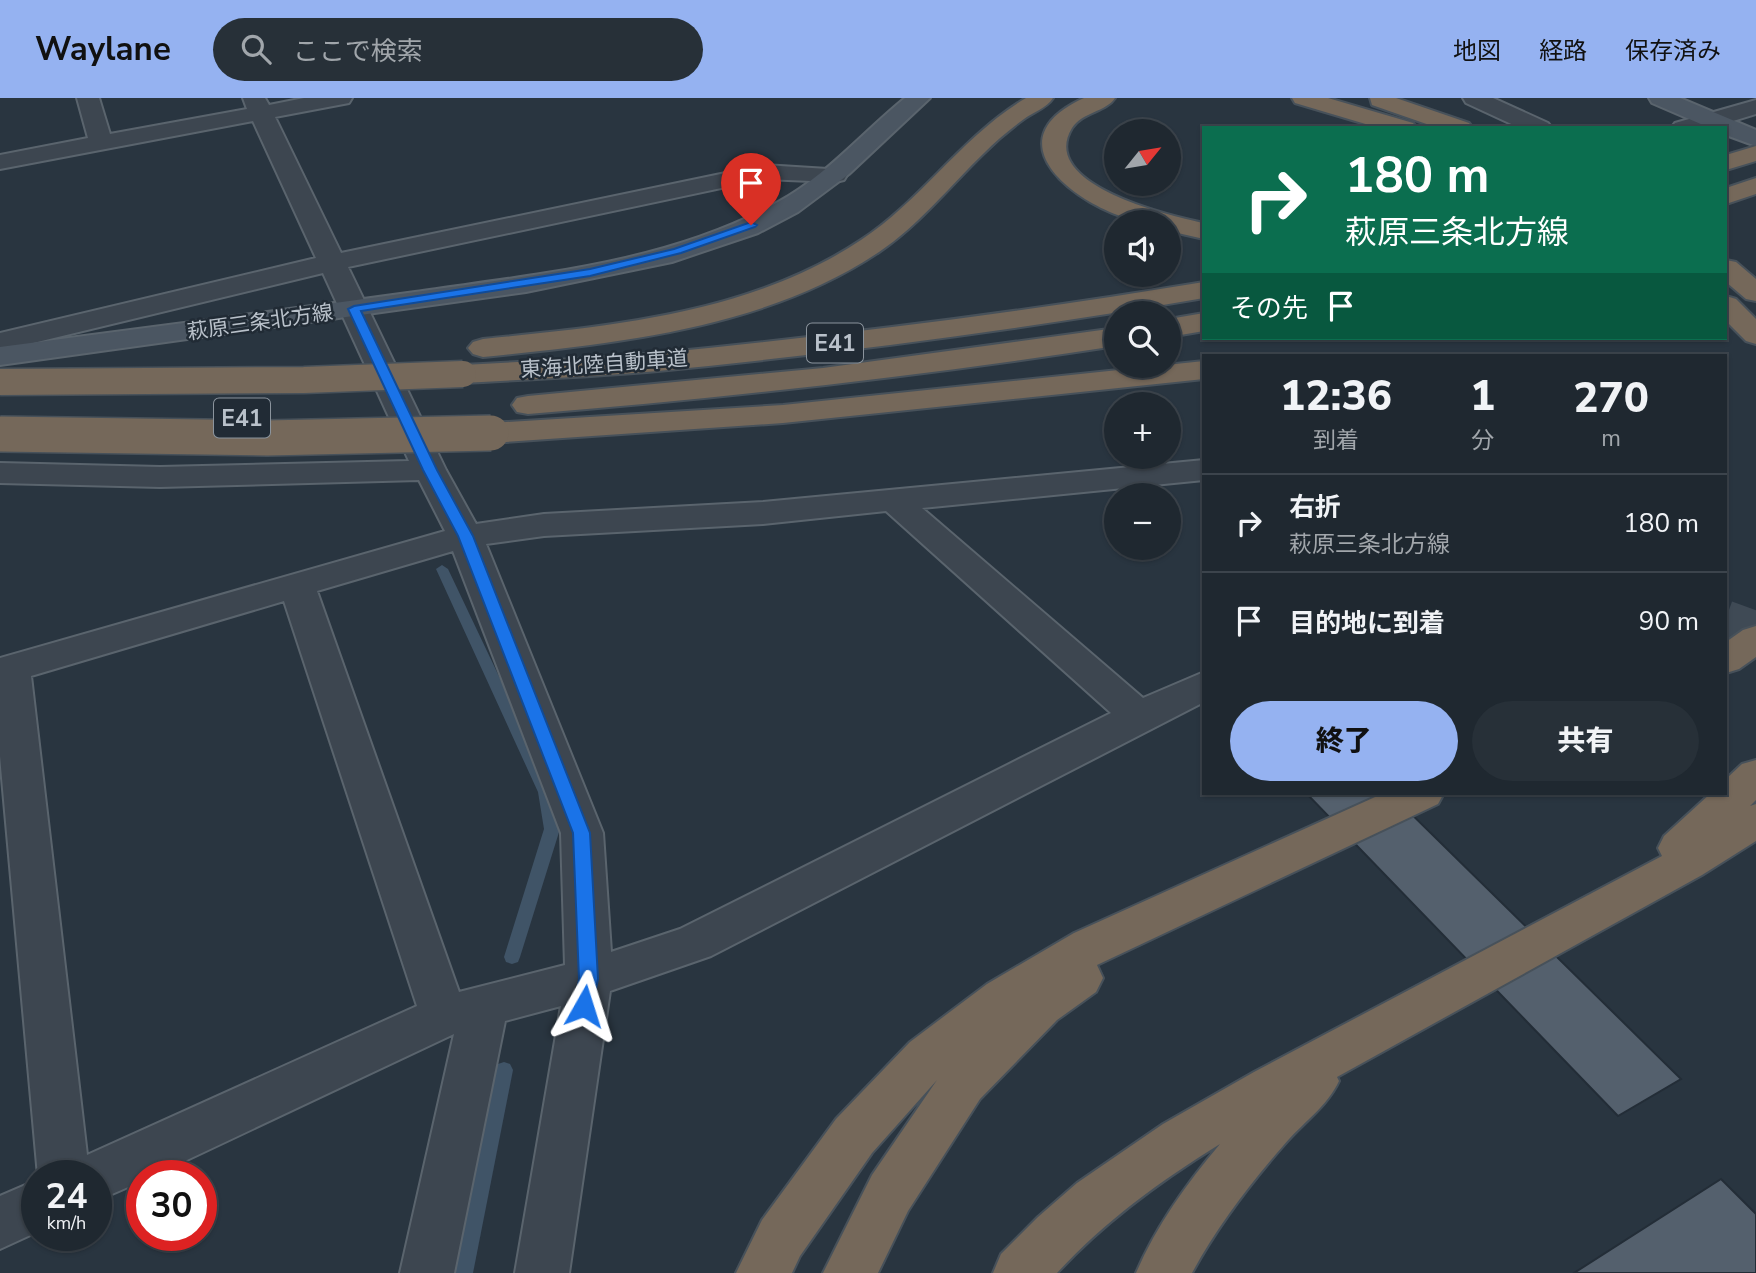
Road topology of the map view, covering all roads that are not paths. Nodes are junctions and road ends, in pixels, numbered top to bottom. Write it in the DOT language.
graph roads {
  1 [pos="88,98"];
  2 [pos="341,98"];
  3 [pos="919,98"];
  4 [pos="1042,98"];
  5 [pos="1104,98"];
  6 [pos="1303,98"];
  7 [pos="1372,98"];
  8 [pos="1474,98"];
  9 [pos="1660,98"];
  10 [pos="257,106"];
  11 [pos="1756,107"];
  12 [pos="1709,119"];
  13 [pos="1398,126"];
  14 [pos="1455,126"];
  15 [pos="1536,126"];
  16 [pos="1689,126"];
  17 [pos="1723,126"];
  18 [pos="1727,128"];
  19 [pos="1756,142"];
  20 [pos="101,143"];
  21 [pos="1727,153"];
  22 [pos="1756,153"];
  23 [pos="0,162"];
  24 [pos="1727,163"];
  25 [pos="835,175"];
  26 [pos="1756,186"];
  27 [pos="1727,196"];
  28 [pos="1127,210"];
  29 [pos="1181,226"];
  30 [pos="1202,231"];
  31 [pos="330,263"];
  32 [pos="1727,269"];
  33 [pos="1202,289"];
  34 [pos="1756,293"];
  35 [pos="1727,306"];
  36 [pos="354,309"];
  37 [pos="1202,322"];
  38 [pos="1181,326"];
  39 [pos="1756,335"];
  40 [pos="1104,339"];
  41 [pos="0,341"];
  42 [pos="0,354"];
  43 [pos="456,363"];
  44 [pos="1202,370"];
  45 [pos="0,371"];
  46 [pos="0,382"];
  47 [pos="0,419"];
  48 [pos="487,421"];
  49 [pos="0,434"];
  50 [pos="430,470"];
  51 [pos="1202,470"];
  52 [pos="0,474"];
  53 [pos="893,500"];
  54 [pos="466,536"];
  55 [pos="297,585"];
  56 [pos="1756,639"];
  57 [pos="1727,659"];
  58 [pos="5,670"];
  59 [pos="1202,687"];
  60 [pos="1139,716"];
  61 [pos="1756,775"];
  62 [pos="1419,795"];
  63 [pos="1756,820"];
  64 [pos="1216,887"];
  65 [pos="1633,891"];
  66 [pos="589,979"];
  67 [pos="464,1011"];
  68 [pos="1364,1039"];
  69 [pos="62,1160"];
  70 [pos="112,1170"];
  71 [pos="21,1213"];
  72 [pos="0,1223"];
  73 [pos="427,1273"];
  74 [pos="542,1273"];
  75 [pos="763,1273"];
  76 [pos="850,1273"];
  77 [pos="1020,1273"];
  78 [pos="1163,1273"];
  1 -- 20 [label="street"];
  2 -- 10 [label="street"];
  3 -- 25 [label="main road, 萩原三条北方線"];
  4 -- 43 [label="highway"];
  5 -- 28 [label="highway"];
  6 -- 13 [label="highway"];
  7 -- 14 [label="highway"];
  8 -- 15 [label="street"];
  9 -- 12 [label="main road"];
  10 -- 20 [label="street"];
  10 -- 31 [label="street"];
  11 -- 12 [label="street"];
  12 -- 16 [label="street"];
  12 -- 17 [label="main road"];
  18 -- 19 [label="main road"];
  19 -- 21 [label="highway"];
  20 -- 23 [label="street"];
  22 -- 24 [label="highway"];
  25 -- 31 [label="street"];
  25 -- 36 [label="main road, 萩原三条北方線"];
  26 -- 27 [label="highway"];
  29 -- 30 [label="highway"];
  31 -- 36 [label="street"];
  31 -- 41 [label="street"];
  32 -- 34 [label="highway"];
  33 -- 43 [label="highway, 東海北陸自動車道 / E41"];
  35 -- 39 [label="highway"];
  36 -- 42 [label="main road, 萩原三条北方線"];
  36 -- 50 [label="street"];
  37 -- 38 [label="highway"];
  40 -- 48 [label="highway, 東海北陸自動車道 / E41"];
  43 -- 45 [label="highway"];
  43 -- 46 [label="highway, 東海北陸自動車道 / E41, bridge"];
  44 -- 48 [label="highway"];
  47 -- 48 [label="highway, 東海北陸自動車道 / E41"];
  48 -- 49 [label="highway, bridge"];
  50 -- 52 [label="street"];
  50 -- 54 [label="street"];
  51 -- 53 [label="street"];
  53 -- 54 [label="street"];
  53 -- 60 [label="street"];
  54 -- 55 [label="street"];
  54 -- 66 [label="street"];
  55 -- 58 [label="street"];
  55 -- 67 [label="street"];
  56 -- 57 [label="highway"];
  58 -- 69 [label="street"];
  59 -- 60 [label="street"];
  60 -- 66 [label="street"];
  61 -- 65 [label="highway"];
  62 -- 64 [label="highway"];
  63 -- 65 [label="highway"];
  64 -- 75 [label="highway"];
  64 -- 76 [label="highway"];
  65 -- 68 [label="highway"];
  66 -- 67 [label="street"];
  66 -- 74 [label="street"];
  67 -- 70 [label="street"];
  67 -- 73 [label="street"];
  68 -- 77 [label="highway"];
  68 -- 78 [label="highway"];
  71 -- 72 [label="street"];
}
